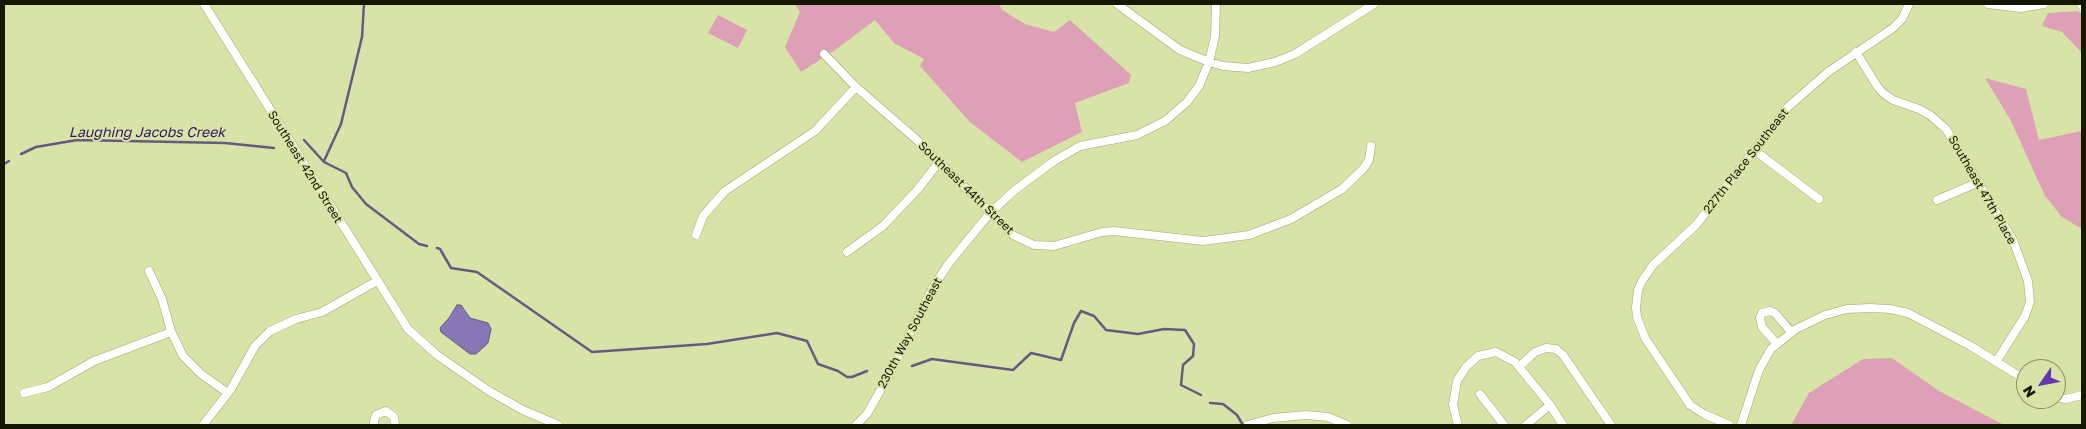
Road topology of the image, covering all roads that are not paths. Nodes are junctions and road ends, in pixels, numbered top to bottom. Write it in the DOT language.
graph roads {
  1 [pos="204,4"];
  2 [pos="1117,4"];
  3 [pos="1216,4"];
  4 [pos="1374,4"];
  5 [pos="1909,4"];
  6 [pos="1988,4"];
  7 [pos="2044,4"];
  8 [pos="1856,52"];
  9 [pos="824,54"];
  10 [pos="1209,62"];
  11 [pos="856,87"];
  12 [pos="1371,146"];
  13 [pos="1754,150"];
  14 [pos="940,162"];
  15 [pos="1980,182"];
  16 [pos="1819,199"];
  17 [pos="1937,200"];
  18 [pos="990,214"];
  19 [pos="696,235"];
  20 [pos="847,252"];
  21 [pos="149,271"];
  22 [pos="377,281"];
  23 [pos="171,332"];
  24 [pos="1791,332"];
  25 [pos="1777,344"];
  26 [pos="1996,362"];
  27 [pos="1519,366"];
  28 [pos="2016,374"];
  29 [pos="24,393"];
  30 [pos="228,393"];
  31 [pos="1480,394"];
  32 [pos="2082,395"];
  33 [pos="2066,399"];
  34 [pos="1550,405"];
  35 [pos="203,425"];
  36 [pos="374,425"];
  37 [pos="395,425"];
  38 [pos="558,425"];
  39 [pos="856,425"];
  40 [pos="1248,425"];
  41 [pos="1347,425"];
  42 [pos="1458,425"];
  43 [pos="1504,425"];
  44 [pos="1526,425"];
  45 [pos="1563,425"];
  46 [pos="1611,425"];
  47 [pos="1730,425"];
  48 [pos="1741,425"];
  1 -- 22 [label="street, Southeast 42nd Street"];
  2 -- 10 [label="street"];
  3 -- 10 [label="street, 230th Way Southeast"];
  4 -- 10 [label="street"];
  5 -- 8 [label="street, 227th Place Southeast"];
  6 -- 7 [label="street"];
  8 -- 13 [label="street, 227th Place Southeast"];
  8 -- 15 [label="street, Southeast 47th Place"];
  9 -- 11 [label="street, Southeast 44th Street"];
  10 -- 18 [label="street, 230th Way Southeast"];
  11 -- 14 [label="street, Southeast 44th Street"];
  11 -- 19 [label="street"];
  12 -- 18 [label="street, Southeast 44th Street"];
  13 -- 16 [label="street"];
  13 -- 47 [label="street, 227th Place Southeast"];
  14 -- 18 [label="street, Southeast 44th Street"];
  14 -- 20 [label="street"];
  15 -- 17 [label="street"];
  15 -- 26 [label="street, Southeast 47th Place"];
  18 -- 39 [label="street, 230th Way Southeast"];
  21 -- 23 [label="street"];
  22 -- 30 [label="street"];
  22 -- 38 [label="street, Southeast 42nd Street"];
  23 -- 29 [label="street"];
  23 -- 30 [label="street"];
  24 -- 25 [label="street"];
  24 -- 25 [label="street"];
  24 -- 26 [label="street"];
  25 -- 48 [label="street"];
  26 -- 28 [label="street"];
  27 -- 34 [label="street"];
  27 -- 42 [label="street"];
  27 -- 46 [label="street"];
  30 -- 35 [label="street"];
  31 -- 43 [label="street"];
  32 -- 33 [label="street"];
  34 -- 44 [label="street"];
  34 -- 45 [label="street"];
  36 -- 37 [label="street"];
  40 -- 41 [label="street"];
}
